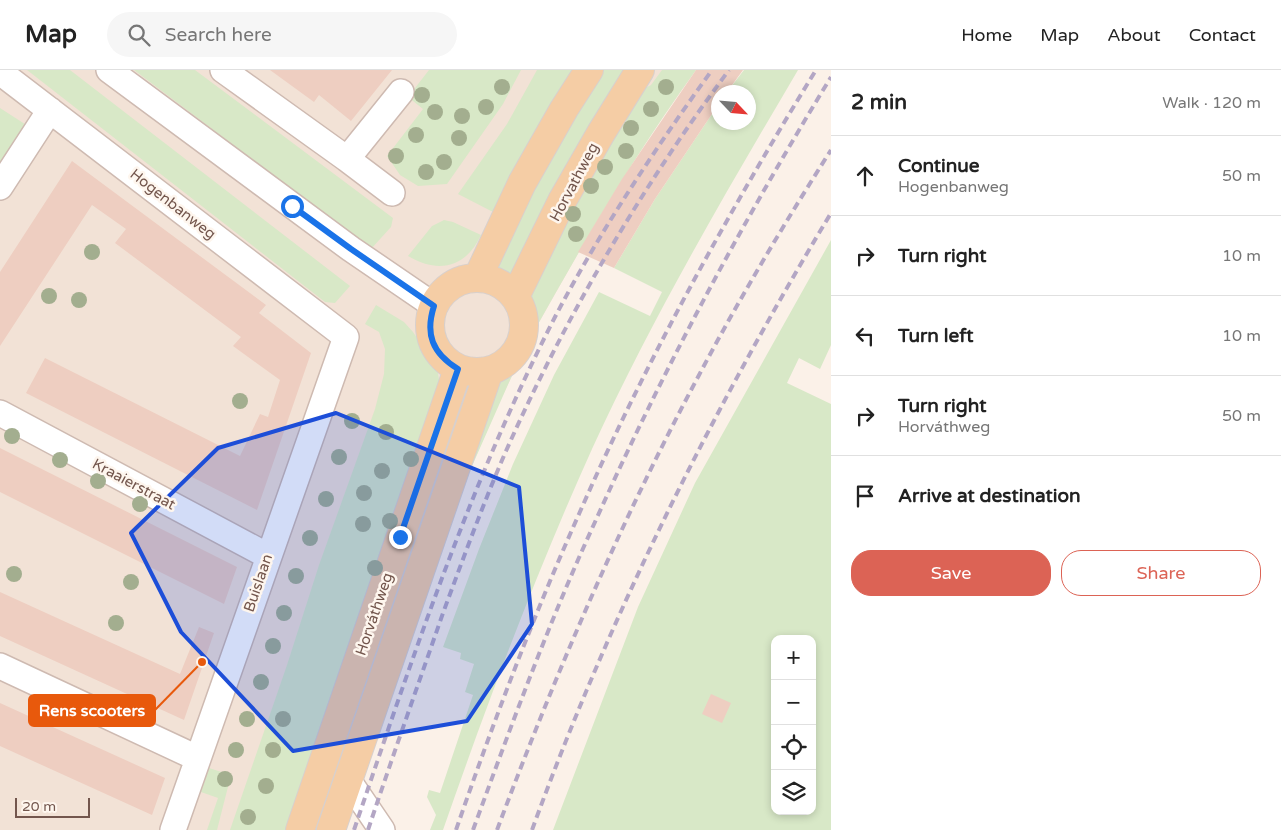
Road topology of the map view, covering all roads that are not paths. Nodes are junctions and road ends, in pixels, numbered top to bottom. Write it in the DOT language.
graph roads {
  1 [pos="109,70"];
  2 [pos="223,70"];
  3 [pos="589,70"];
  4 [pos="640,70"];
  5 [pos="0,72"];
  6 [pos="401,92"];
  7 [pos="50,110"];
  8 [pos="347,159"];
  9 [pos="0,187"];
  10 [pos="392,193"];
  11 [pos="478,278"];
  12 [pos="515,297"];
  13 [pos="434,306"];
  14 [pos="346,337"];
  15 [pos="458,369"];
  16 [pos="489,371"];
  17 [pos="0,413"];
  18 [pos="268,556"];
  19 [pos="0,666"];
  20 [pos="197,758"];
  21 [pos="348,780"];
  22 [pos="173,830"];
  23 [pos="300,830"];
  24 [pos="331,830"];
  25 [pos="382,830"];
  1 -- 13 [label="street"];
  2 -- 8 [label="street"];
  3 -- 11 [label="main road"];
  4 -- 12 [label="main road, Horvathweg"];
  5 -- 7 [label="street, Hogenbanweg"];
  6 -- 8 [label="street"];
  7 -- 9 [label="street"];
  7 -- 14 [label="street, Hogenbanweg"];
  8 -- 10 [label="street"];
  11 -- 12 [label="main road"];
  11 -- 13 [label="main road"];
  12 -- 16 [label="main road"];
  13 -- 15 [label="main road"];
  14 -- 18 [label="street, Buislaan"];
  15 -- 16 [label="main road"];
  15 -- 23 [label="main road, Horváthweg"];
  16 -- 21 [label="main road, Horváthweg"];
  17 -- 18 [label="street, Kraaierstraat"];
  18 -- 20 [label="street, Buislaan"];
  19 -- 20 [label="street"];
  20 -- 22 [label="street, Buislaan"];
  21 -- 24 [label="main road, Horváthweg"];
  21 -- 25 [label="street"];
}
